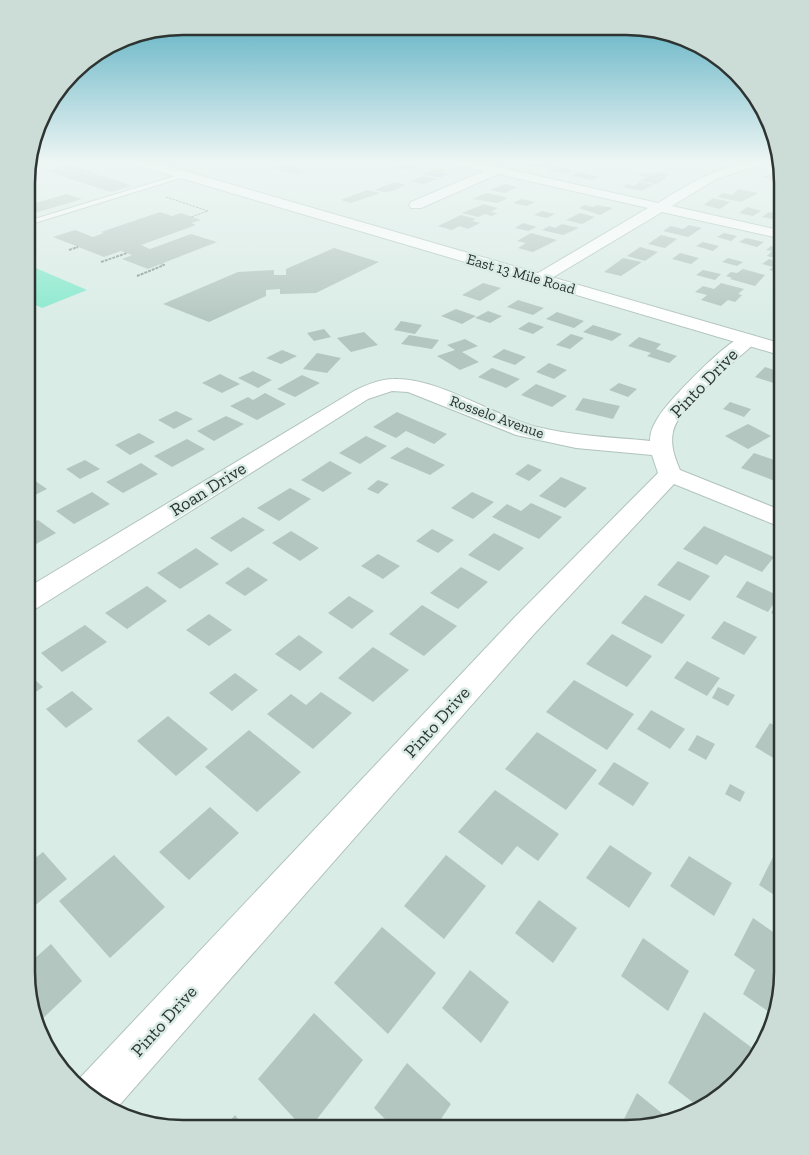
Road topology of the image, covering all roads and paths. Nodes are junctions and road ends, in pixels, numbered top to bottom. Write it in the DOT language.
graph roads {
  1 [pos="48,217"];
  2 [pos="327,217"];
  3 [pos="642,217"];
  4 [pos="703,217"];
  5 [pos="35,221"];
  6 [pos="774,233"];
  7 [pos="78,247"];
  8 [pos="69,250"];
  9 [pos="127,253"];
  10 [pos="113,254"];
  11 [pos="118,256"];
  12 [pos="101,262"];
  13 [pos="160,264"];
  14 [pos="137,276"];
  15 [pos="539,279"];
  16 [pos="746,340"];
  17 [pos="774,348"];
  18 [pos="392,385"];
  19 [pos="666,462"];
  20 [pos="774,516"];
  21 [pos="35,596"];
  22 [pos="98,1093"];
  1 -- 5 [label="lane"];
  2 -- 15 [label="street, East 13 Mile Road"];
  3 -- 15 [label="street"];
  4 -- 6 [label="street"];
  7 -- 8 [label="path"];
  9 -- 11 [label="path"];
  10 -- 11 [label="path"];
  11 -- 12 [label="path"];
  13 -- 14 [label="path"];
  15 -- 16 [label="street, East 13 Mile Road"];
  16 -- 17 [label="street, East 13 Mile Road"];
  16 -- 19 [label="street, Pinto Drive"];
  18 -- 19 [label="street, Rosselo Avenue"];
  18 -- 21 [label="street, Roan Drive"];
  19 -- 20 [label="street, Rosselo Avenue"];
  19 -- 22 [label="street, Pinto Drive"];
}
